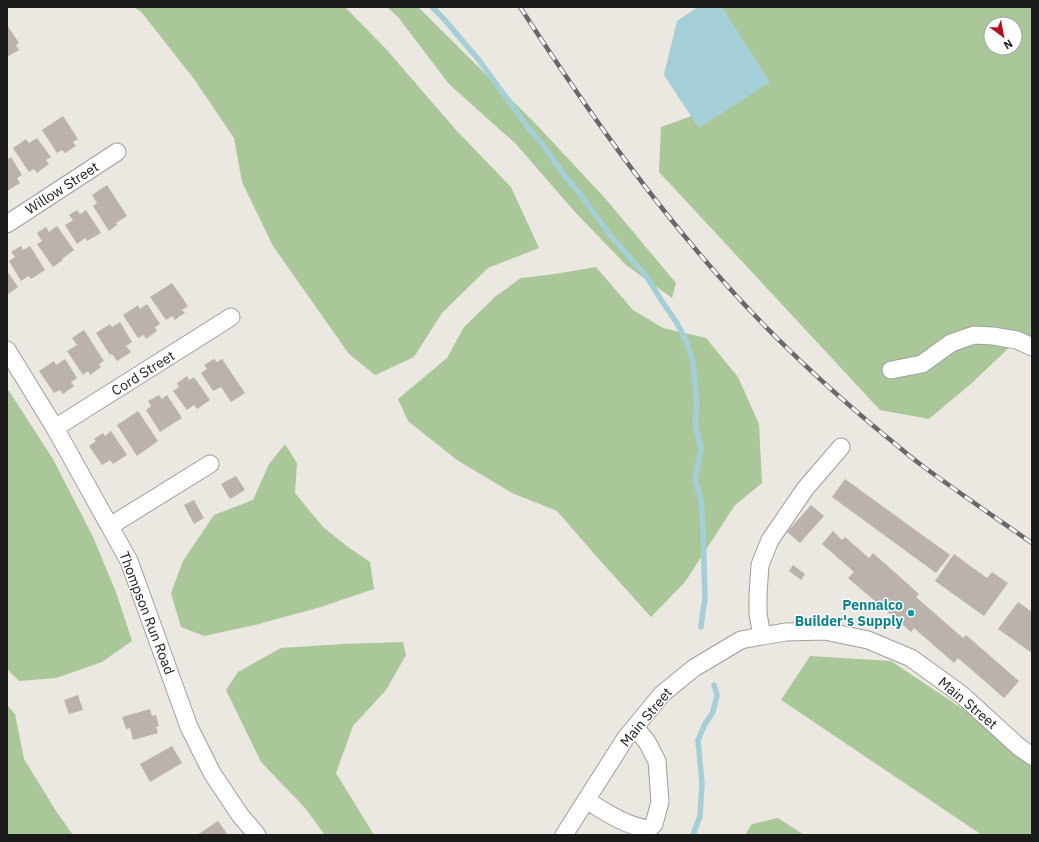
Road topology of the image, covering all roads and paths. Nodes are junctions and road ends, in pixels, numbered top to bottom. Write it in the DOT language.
graph roads {
  1 [pos="117,152"];
  2 [pos="7,224"];
  3 [pos="231,317"];
  4 [pos="1032,347"];
  5 [pos="7,350"];
  6 [pos="891,370"];
  7 [pos="55,428"];
  8 [pos="841,447"];
  9 [pos="210,464"];
  10 [pos="110,526"];
  11 [pos="762,636"];
  12 [pos="635,727"];
  13 [pos="1032,756"];
  14 [pos="586,800"];
  15 [pos="647,832"];
  16 [pos="257,835"];
  17 [pos="564,835"];
  1 -- 2 [label="street, Willow Street"];
  3 -- 7 [label="street, Cord Street"];
  4 -- 6 [label="street"];
  5 -- 7 [label="street, Thompson Run Road"];
  7 -- 10 [label="street, Thompson Run Road"];
  8 -- 11 [label="street"];
  9 -- 10 [label="street"];
  10 -- 16 [label="street, Thompson Run Road"];
  11 -- 12 [label="street, Main Street"];
  11 -- 13 [label="street, Main Street"];
  12 -- 14 [label="street, Main Street"];
  12 -- 15 [label="street"];
  14 -- 15 [label="street"];
  14 -- 17 [label="street, Main Street"];
}
